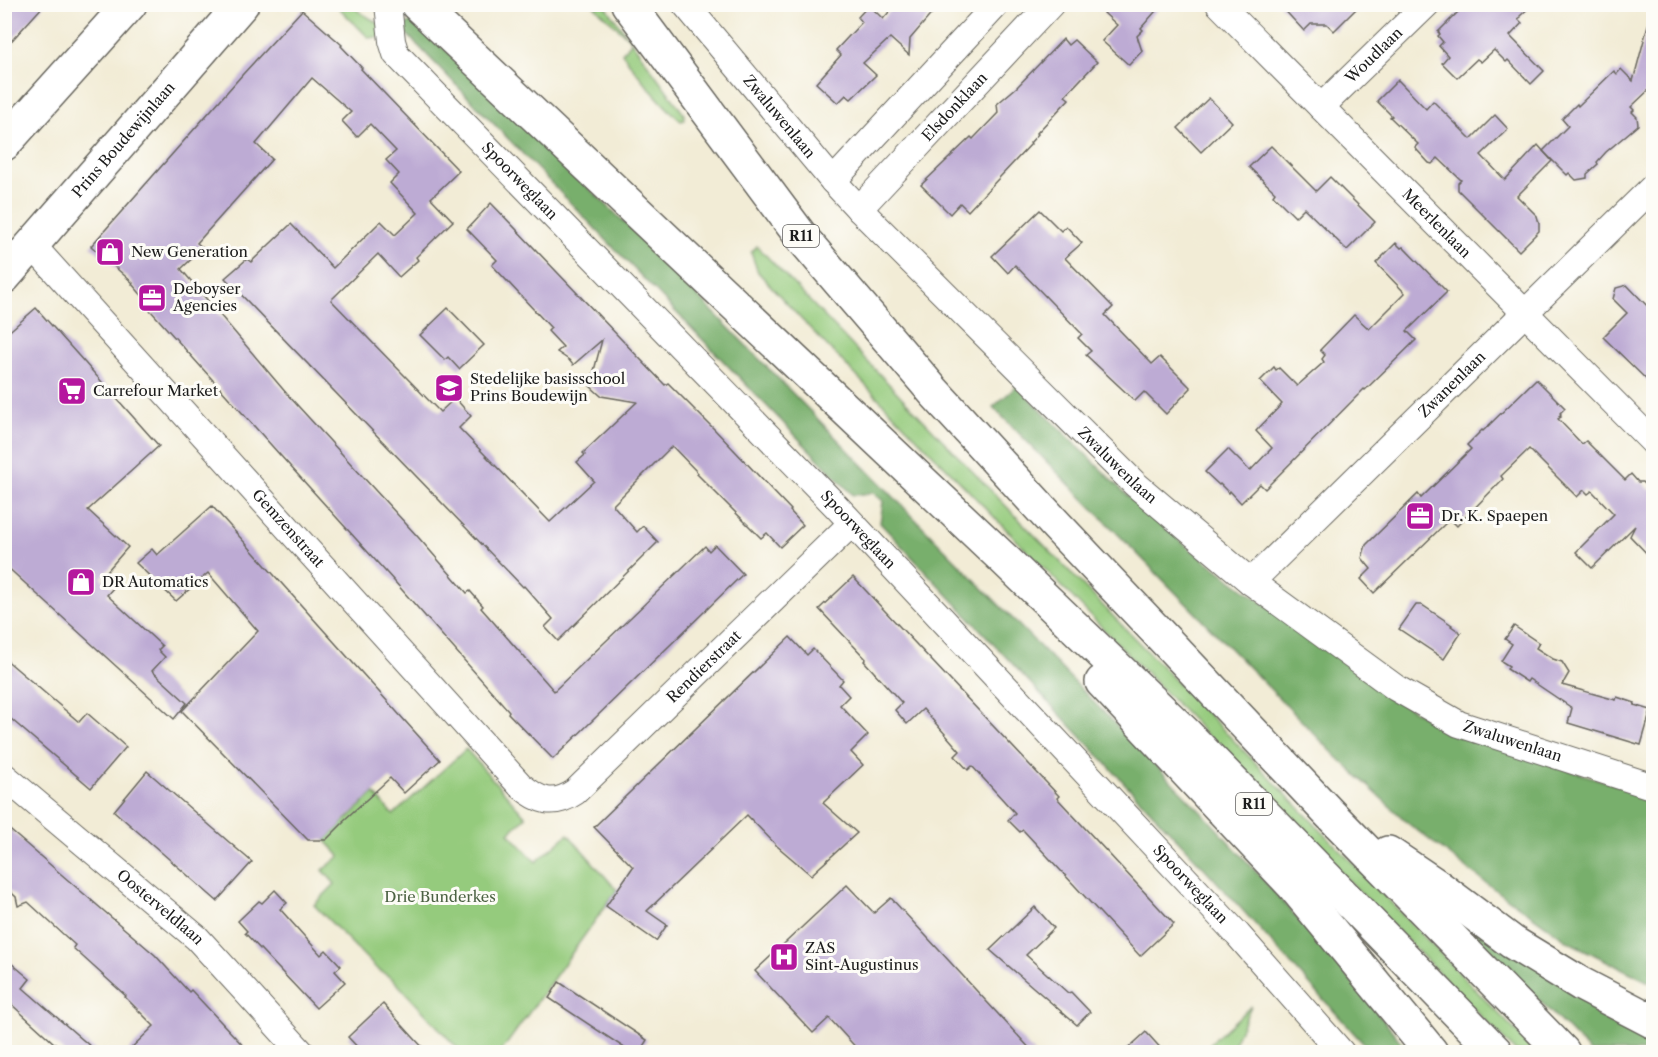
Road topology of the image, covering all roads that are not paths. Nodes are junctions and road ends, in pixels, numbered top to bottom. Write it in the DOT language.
graph roads {
  1 [pos="130,4"];
  2 [pos="242,4"];
  3 [pos="388,4"];
  4 [pos="417,4"];
  5 [pos="628,4"];
  6 [pos="685,4"];
  7 [pos="997,4"];
  8 [pos="1051,4"];
  9 [pos="1219,4"];
  10 [pos="1427,4"];
  11 [pos="1321,107"];
  12 [pos="4,144"];
  13 [pos="833,181"];
  14 [pos="1653,186"];
  15 [pos="859,209"];
  16 [pos="32,245"];
  17 [pos="4,277"];
  18 [pos="1524,314"];
  19 [pos="1653,443"];
  20 [pos="851,524"];
  21 [pos="1006,561"];
  22 [pos="1251,582"];
  23 [pos="4,776"];
  24 [pos="1653,787"];
  25 [pos="553,802"];
  26 [pos="1329,813"];
  27 [pos="1653,1022"];
  28 [pos="301,1053"];
  29 [pos="1341,1053"];
  30 [pos="1431,1053"];
  31 [pos="1496,1053"];
  32 [pos="1563,1053"];
  1 -- 12 [label="main road"];
  2 -- 16 [label="main road, Prins Boudewijnlaan"];
  3 -- 20 [label="street, Spoorweglaan"];
  4 -- 21 [label="main road, R11"];
  5 -- 26 [label="main road, R11"];
  6 -- 13 [label="street, Zwaluwenlaan"];
  7 -- 13 [label="street"];
  8 -- 15 [label="street, Elsdonklaan"];
  9 -- 11 [label="street, Meerlenlaan"];
  10 -- 11 [label="street, Woudlaan"];
  11 -- 18 [label="street, Meerlenlaan"];
  13 -- 15 [label="street, Zwaluwenlaan"];
  14 -- 18 [label="street, Zwanenlaan"];
  15 -- 22 [label="street, Zwaluwenlaan"];
  16 -- 17 [label="main road, Prins Boudewijnlaan"];
  16 -- 25 [label="street, Gemzenstraat"];
  18 -- 19 [label="street, Meerlenlaan"];
  18 -- 22 [label="street, Zwanenlaan"];
  20 -- 25 [label="street, Rendierstraat"];
  20 -- 29 [label="street, Spoorweglaan"];
  21 -- 30 [label="main road"];
  21 -- 31 [label="main road, R11"];
  22 -- 24 [label="street, Zwaluwenlaan"];
  23 -- 28 [label="street, Oosterveldlaan"];
  26 -- 27 [label="main road"];
  26 -- 32 [label="main road, R11"];
}
